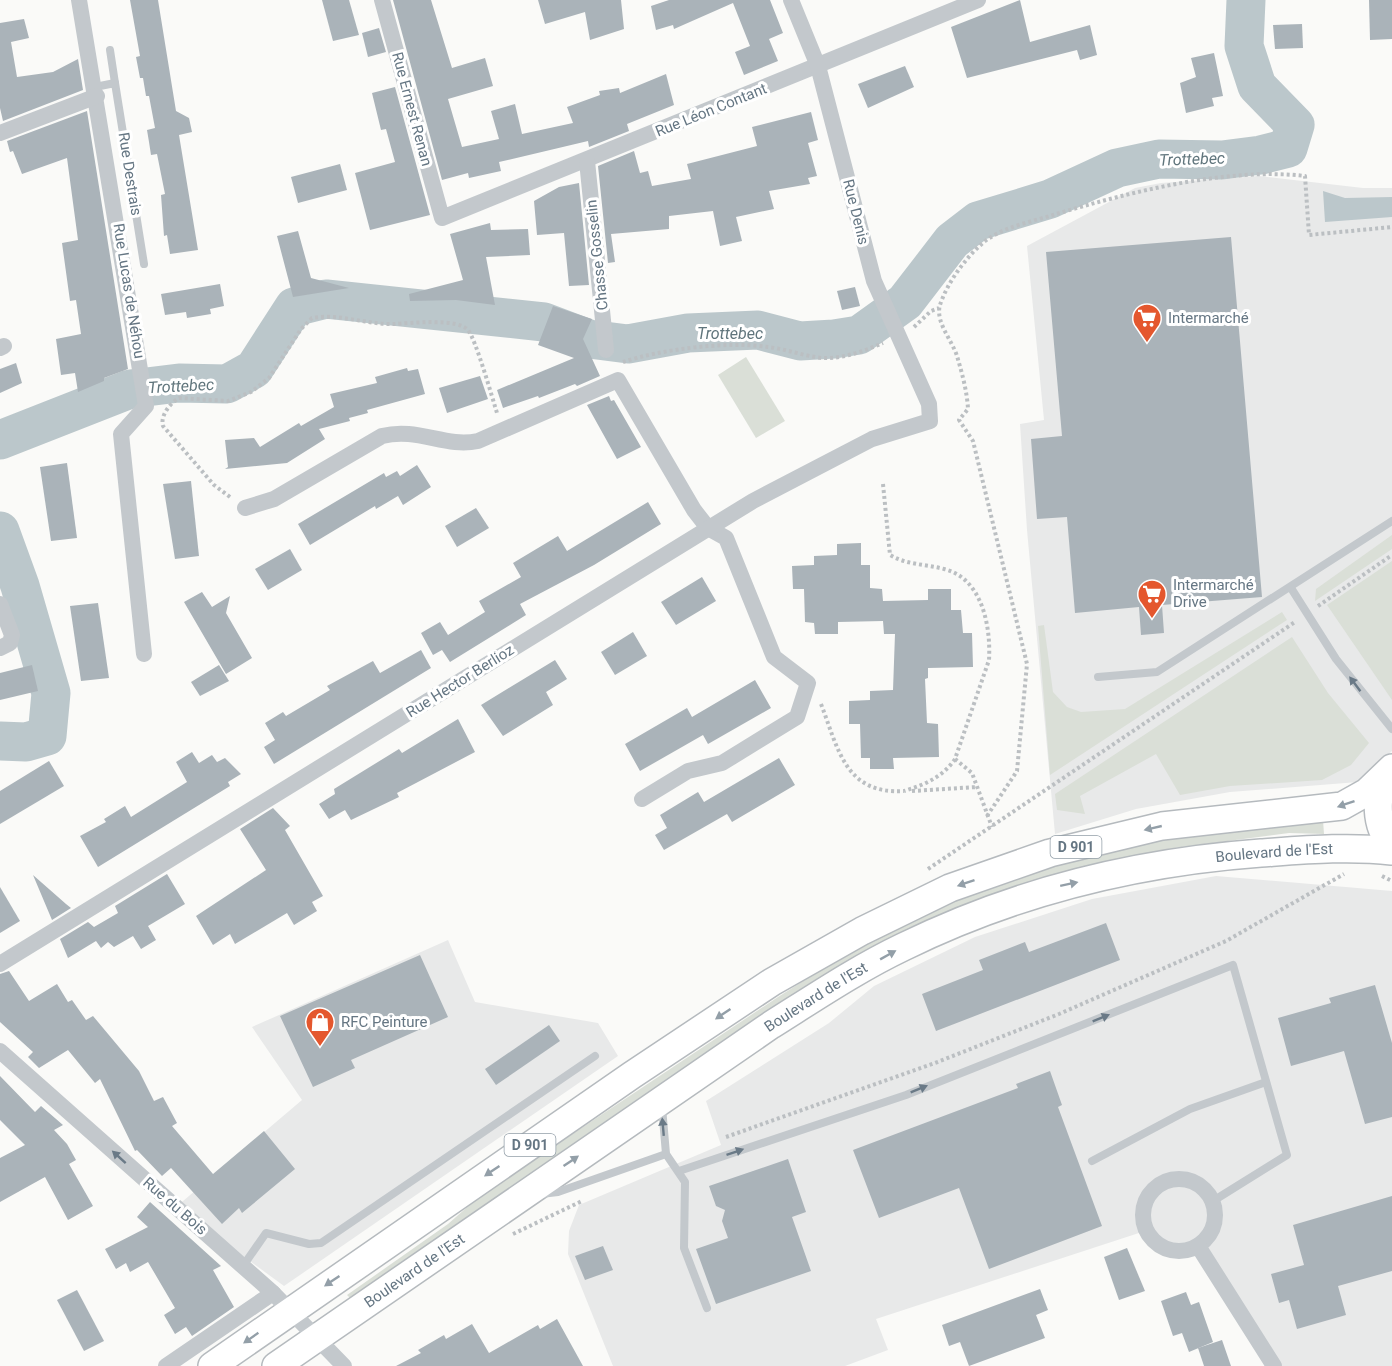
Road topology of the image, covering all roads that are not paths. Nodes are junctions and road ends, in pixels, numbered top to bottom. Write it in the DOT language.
graph roads {
  1 [pos="80,0"];
  2 [pos="382,0"];
  3 [pos="791,0"];
  4 [pos="978,0"];
  5 [pos="111,50"];
  6 [pos="818,66"];
  7 [pos="115,83"];
  8 [pos="96,91"];
  9 [pos="0,133"];
  10 [pos="587,161"];
  11 [pos="442,218"];
  12 [pos="144,264"];
  13 [pos="606,350"];
  14 [pos="930,421"];
  15 [pos="245,508"];
  16 [pos="1392,521"];
  17 [pos="708,528"];
  18 [pos="1291,588"];
  19 [pos="0,604"];
  20 [pos="0,648"];
  21 [pos="144,654"];
  22 [pos="1098,677"];
  23 [pos="1392,729"];
  24 [pos="1392,768"];
  25 [pos="642,799"];
  26 [pos="1392,845"];
  27 [pos="1385,862"];
  28 [pos="0,964"];
  29 [pos="0,1051"];
  30 [pos="595,1056"];
  31 [pos="1266,1082"];
  32 [pos="662,1100"];
  33 [pos="666,1154"];
  34 [pos="1092,1161"];
  35 [pos="679,1171"];
  36 [pos="518,1197"];
  37 [pos="1213,1201"];
  38 [pos="1198,1246"];
  39 [pos="243,1266"];
  40 [pos="281,1302"];
  41 [pos="707,1308"];
  42 [pos="317,1339"];
  43 [pos="166,1366"];
  44 [pos="212,1366"];
  45 [pos="276,1366"];
  46 [pos="344,1366"];
  47 [pos="1274,1366"];
  1 -- 8 [label="street"];
  2 -- 11 [label="street, Rue Ernest Renan"];
  3 -- 6 [label="street, Rue Denis"];
  4 -- 6 [label="street, Rue Léon Contant"];
  5 -- 7 [label="lane, Rue Destrais"];
  6 -- 10 [label="street, Rue Léon Contant"];
  6 -- 14 [label="street, Rue Denis"];
  7 -- 8 [label="lane"];
  7 -- 12 [label="lane, Rue Destrais"];
  8 -- 9 [label="street"];
  8 -- 21 [label="street, Rue Lucas de Néhou"];
  10 -- 11 [label="street, Rue Léon Contant"];
  10 -- 13 [label="street, Chasse Gosselin"];
  14 -- 17 [label="street, Rue Hector Berlioz"];
  15 -- 17 [label="street"];
  16 -- 18 [label="lane"];
  17 -- 25 [label="street"];
  17 -- 28 [label="street, Rue Hector Berlioz"];
  18 -- 22 [label="lane"];
  23 -- 18 [label="lane, one-way"];
  19 -- 20 [label="street"];
  24 -- 26 [label="main road"];
  24 -- 40 [label="main road, D 901, one-way"];
  32 -- 27 [label="main road, Boulevard de l'Est / D 901, one-way"];
  39 -- 29 [label="street, Rue du Bois, one-way"];
  30 -- 39 [label="lane"];
  31 -- 34 [label="lane"];
  35 -- 31 [label="lane, one-way"];
  31 -- 37 [label="lane"];
  33 -- 32 [label="lane, one-way"];
  36 -- 32 [label="main road, Boulevard de l'Est / D 901, one-way"];
  33 -- 35 [label="lane"];
  33 -- 36 [label="lane"];
  35 -- 41 [label="lane"];
  36 -- 42 [label="main road, Boulevard de l'Est / D 901"];
  37 -- 38 [label="street"];
  37 -- 38 [label="street"];
  38 -- 47 [label="street"];
  39 -- 40 [label="street, Rue du Bois"];
  40 -- 42 [label="street, Rue du Bois"];
  40 -- 43 [label="street"];
  40 -- 44 [label="main road, D 901, one-way"];
  42 -- 45 [label="main road, D 901"];
  42 -- 46 [label="street, Rue du Bois"];
}
